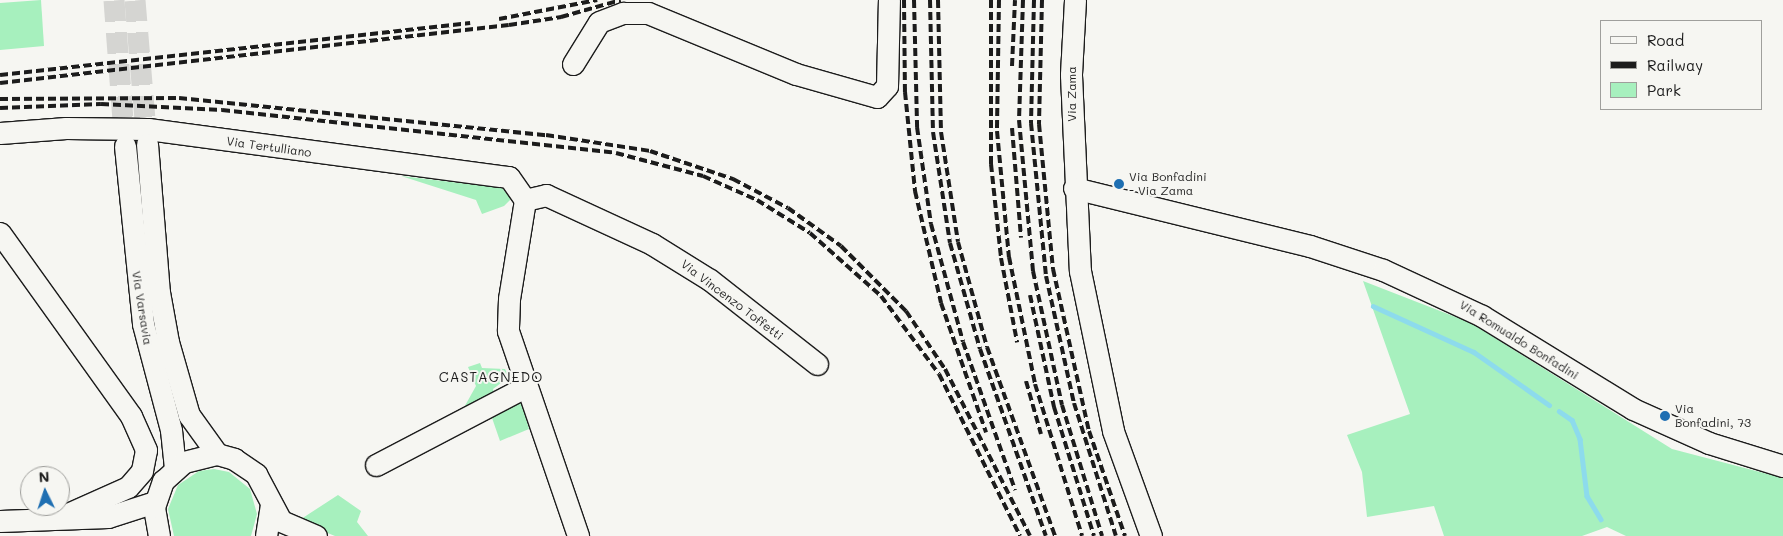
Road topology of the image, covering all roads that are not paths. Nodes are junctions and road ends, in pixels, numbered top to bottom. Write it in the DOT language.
graph roads {
  1 [pos="889,0"];
  2 [pos="1076,0"];
  3 [pos="573,64"];
  4 [pos="0,133"];
  5 [pos="147,144"];
  6 [pos="126,146"];
  7 [pos="1074,188"];
  8 [pos="525,200"];
  9 [pos="0,232"];
  10 [pos="816,364"];
  11 [pos="525,386"];
  12 [pos="217,454"];
  13 [pos="376,465"];
  14 [pos="1783,466"];
  15 [pos="175,467"];
  16 [pos="155,502"];
  17 [pos="271,505"];
  18 [pos="61,517"];
  19 [pos="0,521"];
  20 [pos="159,536"];
  21 [pos="266,536"];
  22 [pos="316,536"];
  23 [pos="578,536"];
  24 [pos="1151,536"];
  1 -- 3 [label="street"];
  2 -- 7 [label="street, Via Zama"];
  4 -- 8 [label="street, Via Tertulliano"];
  5 -- 12 [label="street, Via Varsavia"];
  6 -- 15 [label="street, Via Varsavia"];
  7 -- 14 [label="street, Via Romualdo Bonfadini"];
  7 -- 24 [label="street, Via Zama"];
  8 -- 10 [label="street, Via Vincenzo Toffetti"];
  8 -- 11 [label="street"];
  9 -- 18 [label="street"];
  11 -- 13 [label="street"];
  11 -- 23 [label="street"];
  12 -- 15 [label="street"];
  12 -- 17 [label="street"];
  15 -- 16 [label="street"];
  16 -- 18 [label="street"];
  16 -- 20 [label="street"];
  17 -- 21 [label="street"];
  17 -- 22 [label="street"];
  18 -- 19 [label="street"];
}
